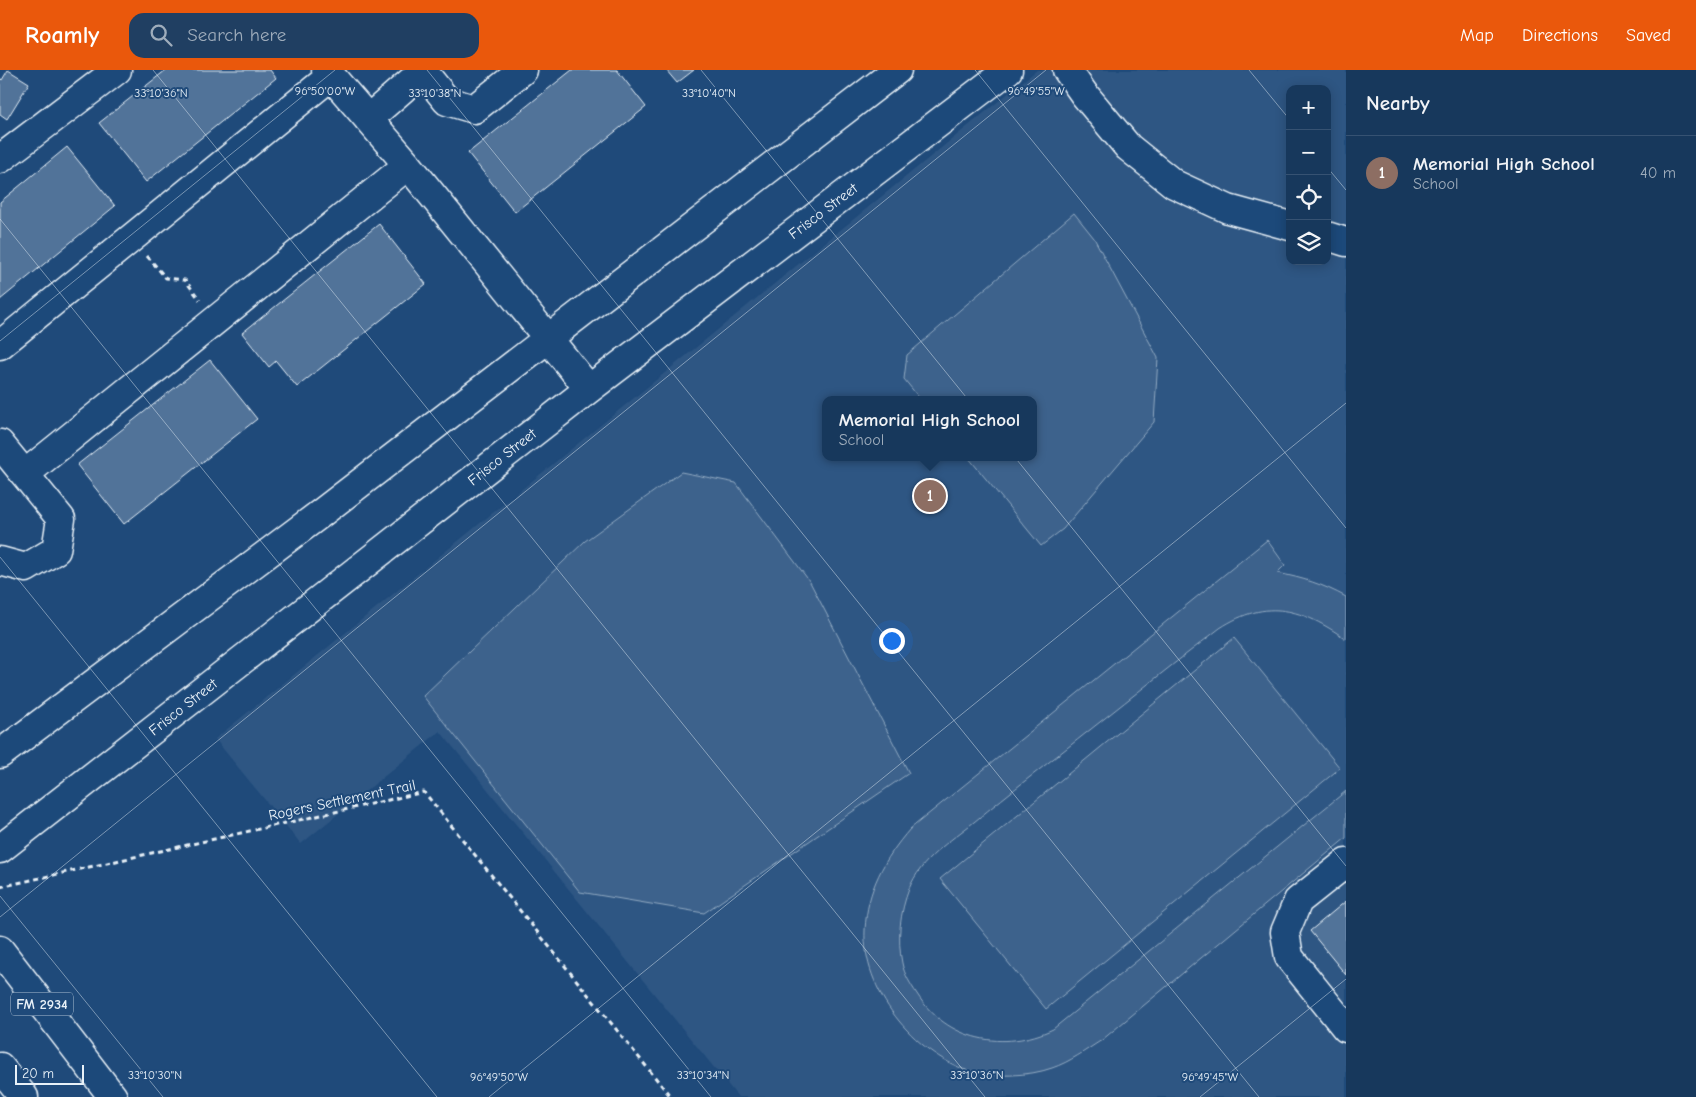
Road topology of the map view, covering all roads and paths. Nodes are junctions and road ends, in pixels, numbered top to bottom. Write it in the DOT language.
graph roads {
  1 [pos="116,70"];
  2 [pos="523,70"];
  3 [pos="897,70"];
  4 [pos="1008,70"];
  5 [pos="1067,70"];
  6 [pos="422,71"];
  7 [pos="329,73"];
  8 [pos="368,119"];
  9 [pos="0,159"];
  10 [pos="408,165"];
  11 [pos="1286,225"];
  12 [pos="1331,237"];
  13 [pos="132,238"];
  14 [pos="1346,242"];
  15 [pos="215,321"];
  16 [pos="548,338"];
  17 [pos="0,345"];
  18 [pos="589,389"];
  19 [pos="0,444"];
  20 [pos="25,474"];
  21 [pos="0,561"];
  22 [pos="0,754"];
  23 [pos="0,849"];
  24 [pos="1346,863"];
  25 [pos="0,887"];
  26 [pos="0,950"];
  27 [pos="1346,1028"];
  28 [pos="0,1067"];
  29 [pos="24,1097"];
  30 [pos="113,1097"];
  31 [pos="670,1097"];
  1 -- 9 [label="street"];
  2 -- 6 [label="street"];
  3 -- 16 [label="street"];
  4 -- 18 [label="street, Frisco Street"];
  5 -- 11 [label="street"];
  6 -- 8 [label="street"];
  7 -- 8 [label="street"];
  7 -- 13 [label="street"];
  8 -- 10 [label="street"];
  10 -- 15 [label="street"];
  10 -- 16 [label="street"];
  12 -- 14 [label="street"];
  13 -- 15 [label="path"];
  13 -- 17 [label="street"];
  15 -- 20 [label="street"];
  16 -- 18 [label="street"];
  16 -- 22 [label="street"];
  18 -- 23 [label="street, Frisco Street"];
  19 -- 20 [label="street"];
  20 -- 21 [label="street"];
  24 -- 27 [label="street"];
  25 -- 31 [label="path, Rogers Settlement Trail"];
  26 -- 30 [label="street, FM 2934"];
  28 -- 29 [label="street"];
}
